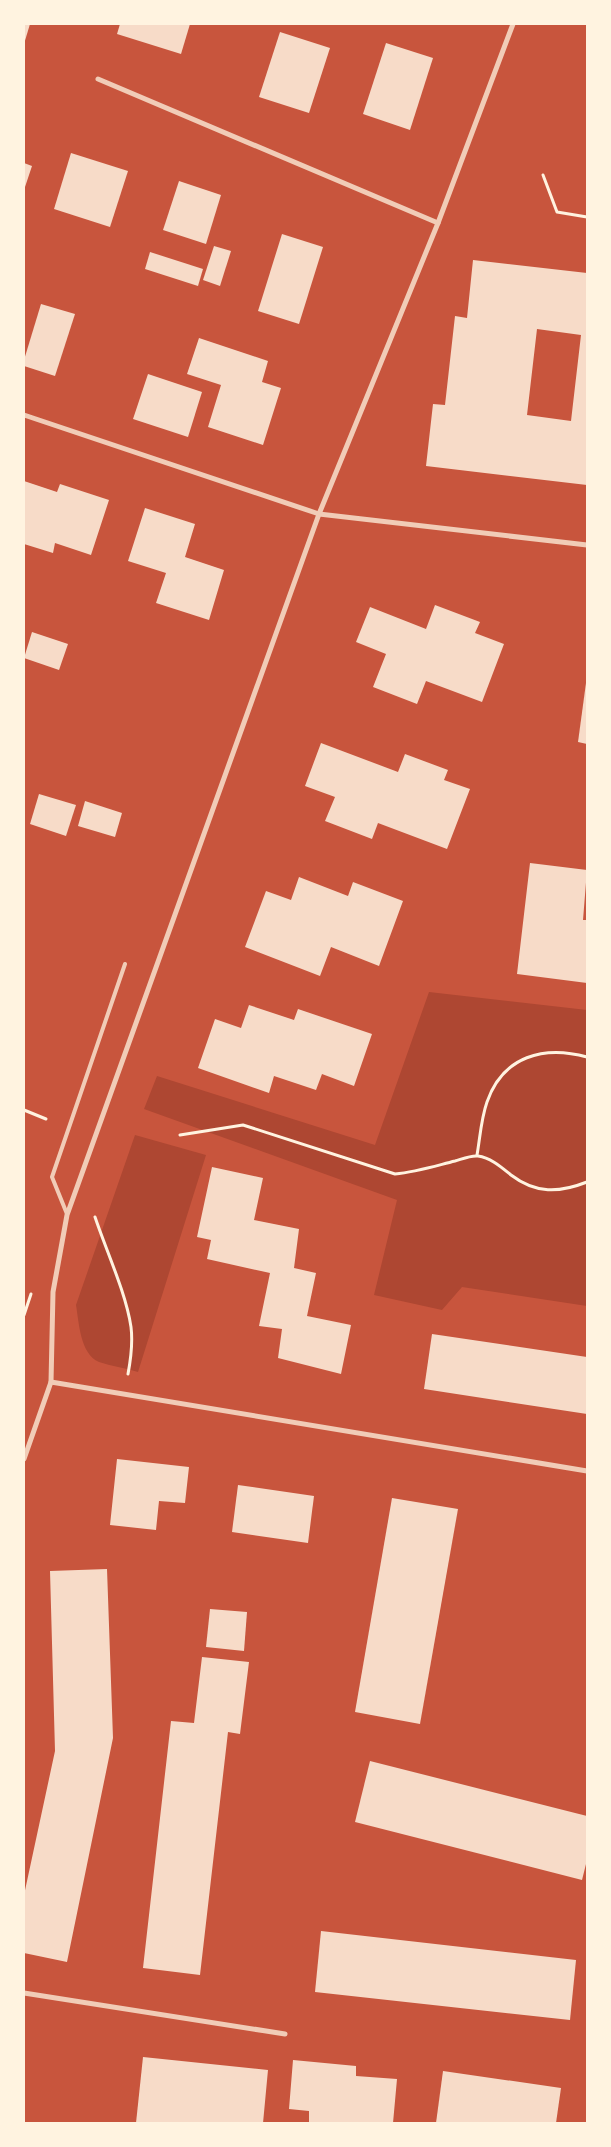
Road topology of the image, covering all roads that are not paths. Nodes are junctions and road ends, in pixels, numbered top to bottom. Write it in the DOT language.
graph roads {
  1 [pos="513,24"];
  2 [pos="98,79"];
  3 [pos="438,222"];
  4 [pos="24,415"];
  5 [pos="319,514"];
  6 [pos="587,545"];
  7 [pos="125,964"];
  8 [pos="67,1215"];
  9 [pos="51,1382"];
  10 [pos="24,1459"];
  11 [pos="587,1471"];
  12 [pos="24,1993"];
  13 [pos="285,2034"];
  1 -- 3 [label="street"];
  2 -- 3 [label="street"];
  3 -- 5 [label="street"];
  4 -- 5 [label="street"];
  5 -- 6 [label="street"];
  5 -- 8 [label="street"];
  7 -- 8 [label="lane"];
  8 -- 9 [label="street"];
  9 -- 10 [label="street"];
  9 -- 11 [label="street"];
  12 -- 13 [label="street"];
}
